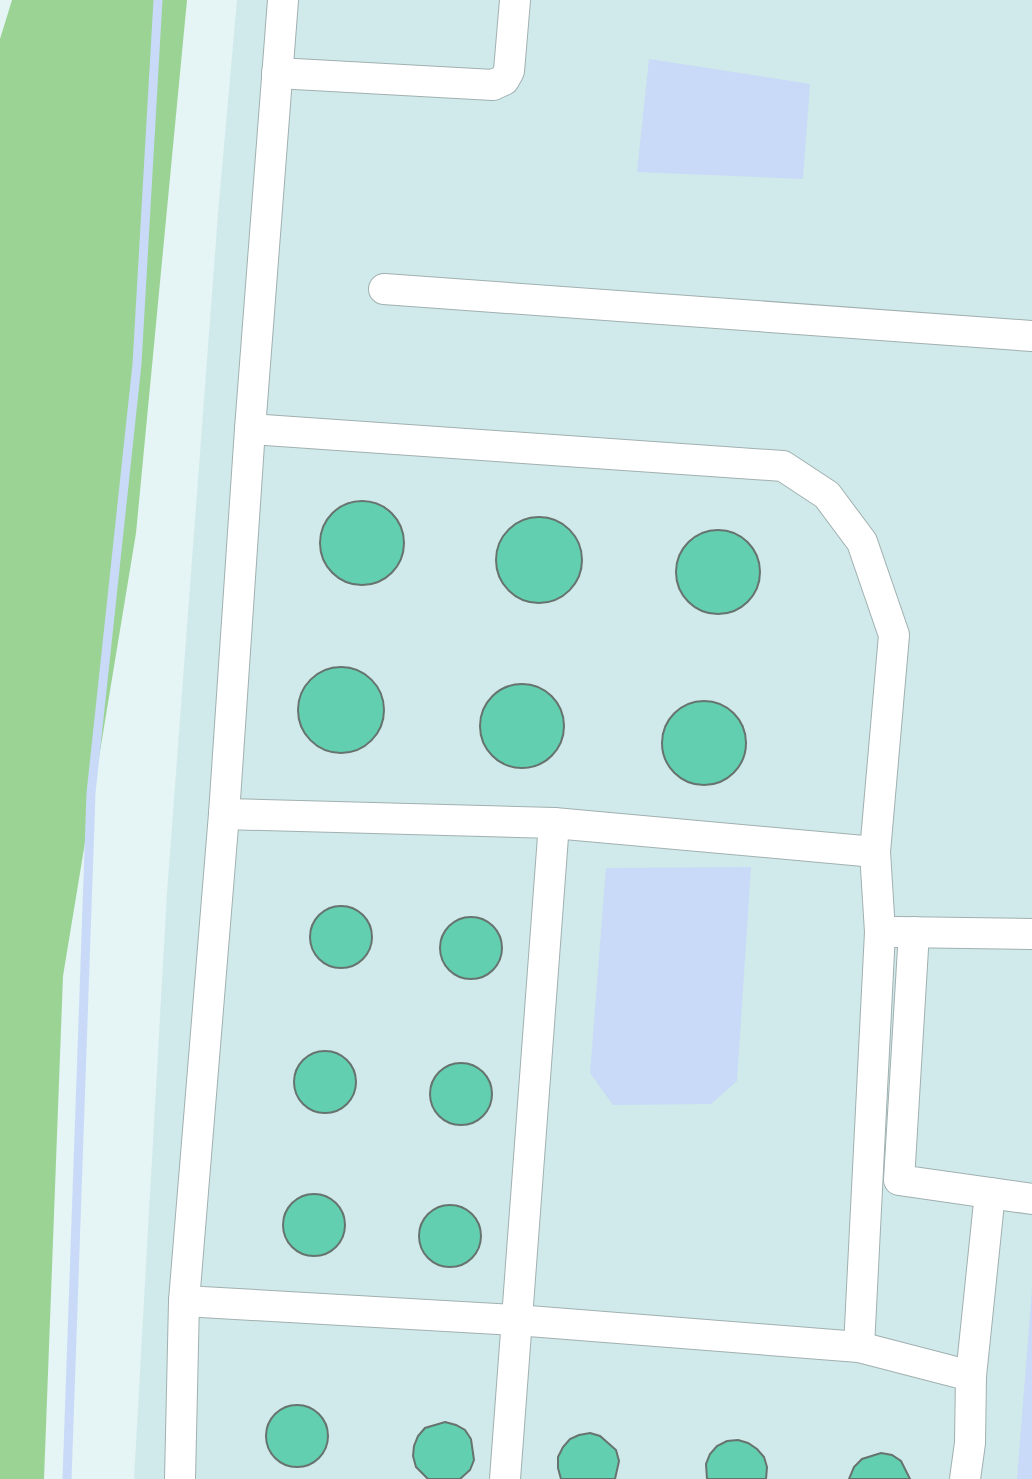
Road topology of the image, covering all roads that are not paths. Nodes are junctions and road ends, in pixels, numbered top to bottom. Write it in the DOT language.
graph roads {
  1 [pos="283,0"];
  2 [pos="515,0"];
  3 [pos="277,73"];
  4 [pos="384,289"];
  5 [pos="1032,336"];
  6 [pos="250,429"];
  7 [pos="224,814"];
  8 [pos="554,822"];
  9 [pos="875,852"];
  10 [pos="880,932"];
  11 [pos="914,932"];
  12 [pos="1032,934"];
  13 [pos="989,1193"];
  14 [pos="1032,1199"];
  15 [pos="184,1301"];
  16 [pos="516,1320"];
  17 [pos="859,1347"];
  18 [pos="971,1376"];
  19 [pos="180,1479"];
  20 [pos="505,1479"];
  21 [pos="965,1479"];
  1 -- 3 [label="lane"];
  2 -- 3 [label="lane"];
  3 -- 6 [label="lane"];
  4 -- 5 [label="lane"];
  6 -- 7 [label="lane"];
  6 -- 9 [label="lane"];
  7 -- 8 [label="lane"];
  7 -- 15 [label="lane"];
  8 -- 9 [label="lane"];
  8 -- 16 [label="lane"];
  9 -- 10 [label="lane"];
  10 -- 11 [label="lane"];
  10 -- 17 [label="lane"];
  11 -- 12 [label="lane"];
  11 -- 13 [label="lane"];
  13 -- 14 [label="lane"];
  13 -- 18 [label="lane"];
  15 -- 16 [label="lane"];
  15 -- 19 [label="lane"];
  16 -- 17 [label="lane"];
  16 -- 20 [label="lane"];
  17 -- 18 [label="lane"];
  18 -- 21 [label="lane"];
}
